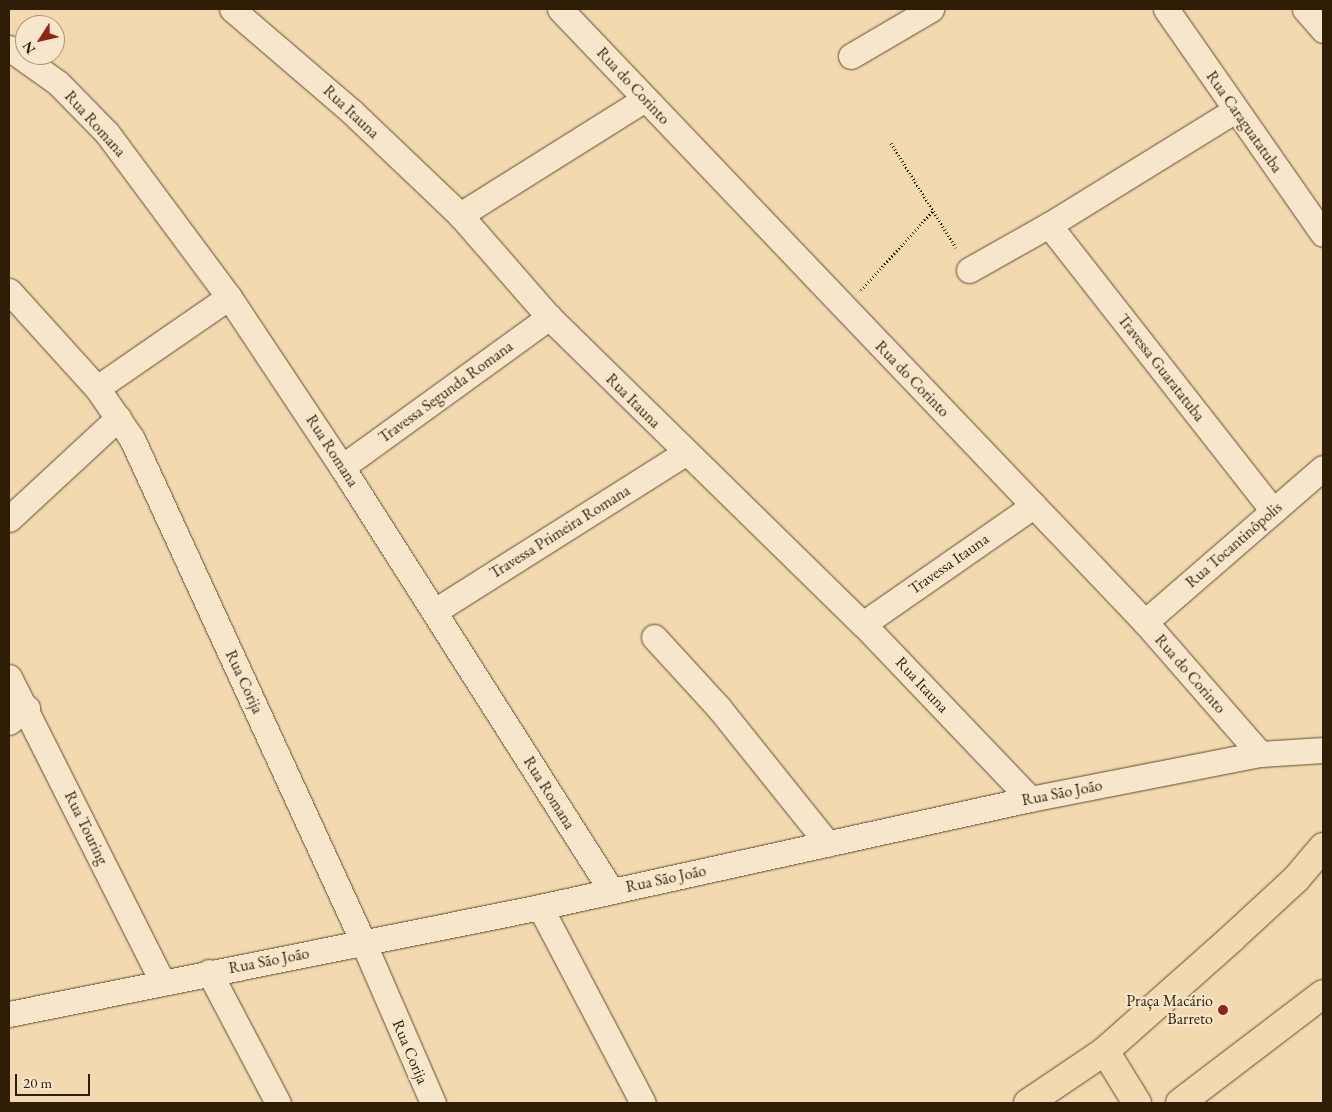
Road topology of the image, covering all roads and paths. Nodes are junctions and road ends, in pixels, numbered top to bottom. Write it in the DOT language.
graph roads {
  1 [pos="232,9"];
  2 [pos="560,9"];
  3 [pos="931,9"];
  4 [pos="1166,9"];
  5 [pos="1305,9"];
  6 [pos="1323,30"];
  7 [pos="9,48"];
  8 [pos="851,56"];
  9 [pos="644,99"];
  10 [pos="1235,110"];
  11 [pos="890,143"];
  12 [pos="933,211"];
  13 [pos="460,215"];
  14 [pos="1049,225"];
  15 [pos="1323,234"];
  16 [pos="969,270"];
  17 [pos="9,291"];
  18 [pos="228,297"];
  19 [pos="843,309"];
  20 [pos="549,317"];
  21 [pos="97,388"];
  22 [pos="118,418"];
  23 [pos="685,453"];
  24 [pos="342,467"];
  25 [pos="1323,468"];
  26 [pos="1034,505"];
  27 [pos="1273,511"];
  28 [pos="9,518"];
  29 [pos="435,611"];
  30 [pos="1145,622"];
  31 [pos="864,624"];
  32 [pos="654,637"];
  33 [pos="9,677"];
  34 [pos="18,715"];
  35 [pos="1323,750"];
  36 [pos="1260,754"];
  37 [pos="1030,799"];
  38 [pos="828,844"];
  39 [pos="1323,847"];
  40 [pos="611,890"];
  41 [pos="540,907"];
  42 [pos="363,942"];
  43 [pos="208,972"];
  44 [pos="162,981"];
  45 [pos="1323,994"];
  46 [pos="9,1014"];
  47 [pos="1105,1051"];
  48 [pos="278,1103"];
  49 [pos="432,1103"];
  50 [pos="643,1103"];
  51 [pos="1028,1103"];
  52 [pos="1137,1103"];
  53 [pos="1180,1103"];
  1 -- 13 [label="street, Rua Itauna"];
  2 -- 9 [label="street, Rua do Corinto"];
  3 -- 8 [label="street"];
  4 -- 10 [label="street, Rua Caraguatatuba"];
  5 -- 6 [label="street"];
  7 -- 18 [label="street, Rua Romana"];
  9 -- 13 [label="street"];
  9 -- 19 [label="street, Rua do Corinto"];
  10 -- 14 [label="street"];
  10 -- 15 [label="street, Rua Caraguatatuba"];
  11 -- 12 [label="path"];
  12 -- 16 [label="path"];
  12 -- 19 [label="path"];
  13 -- 20 [label="street, Rua Itauna"];
  14 -- 16 [label="street"];
  14 -- 27 [label="street, Travessa Guaratatuba"];
  17 -- 21 [label="street, Rua Corija"];
  18 -- 21 [label="street"];
  18 -- 24 [label="street, Rua Romana"];
  19 -- 26 [label="street, Rua do Corinto"];
  20 -- 23 [label="street, Rua Itauna"];
  20 -- 24 [label="street, Travessa Segunda Romana"];
  21 -- 22 [label="street, Rua Corija"];
  22 -- 28 [label="street"];
  22 -- 42 [label="street, Rua Corija"];
  23 -- 29 [label="street, Travessa Primeira Romana"];
  23 -- 31 [label="street, Rua Itauna"];
  24 -- 29 [label="street, Rua Romana"];
  25 -- 27 [label="street, Rua Tocantinôpolis"];
  26 -- 30 [label="street, Rua do Corinto"];
  26 -- 31 [label="street, Travessa Itauna"];
  27 -- 30 [label="street, Rua Tocantinôpolis"];
  29 -- 40 [label="street, Rua Romana"];
  30 -- 36 [label="street, Rua do Corinto"];
  31 -- 37 [label="street, Rua Itauna"];
  32 -- 38 [label="street"];
  33 -- 34 [label="street, Rua Touring"];
  34 -- 44 [label="street, Rua Touring"];
  35 -- 36 [label="street, Rua São João"];
  36 -- 37 [label="street, Rua São João"];
  37 -- 38 [label="street, Rua São João"];
  38 -- 40 [label="street, Rua São João"];
  39 -- 47 [label="main road"];
  40 -- 41 [label="street, Rua São João"];
  41 -- 42 [label="street, Rua São João"];
  41 -- 50 [label="street"];
  42 -- 43 [label="street, Rua São João"];
  42 -- 49 [label="street, Rua Corija"];
  43 -- 44 [label="street, Rua São João"];
  43 -- 48 [label="street"];
  44 -- 46 [label="street, Rua São João"];
  45 -- 53 [label="main road"];
  47 -- 51 [label="main road"];
  47 -- 52 [label="main road"];
}
